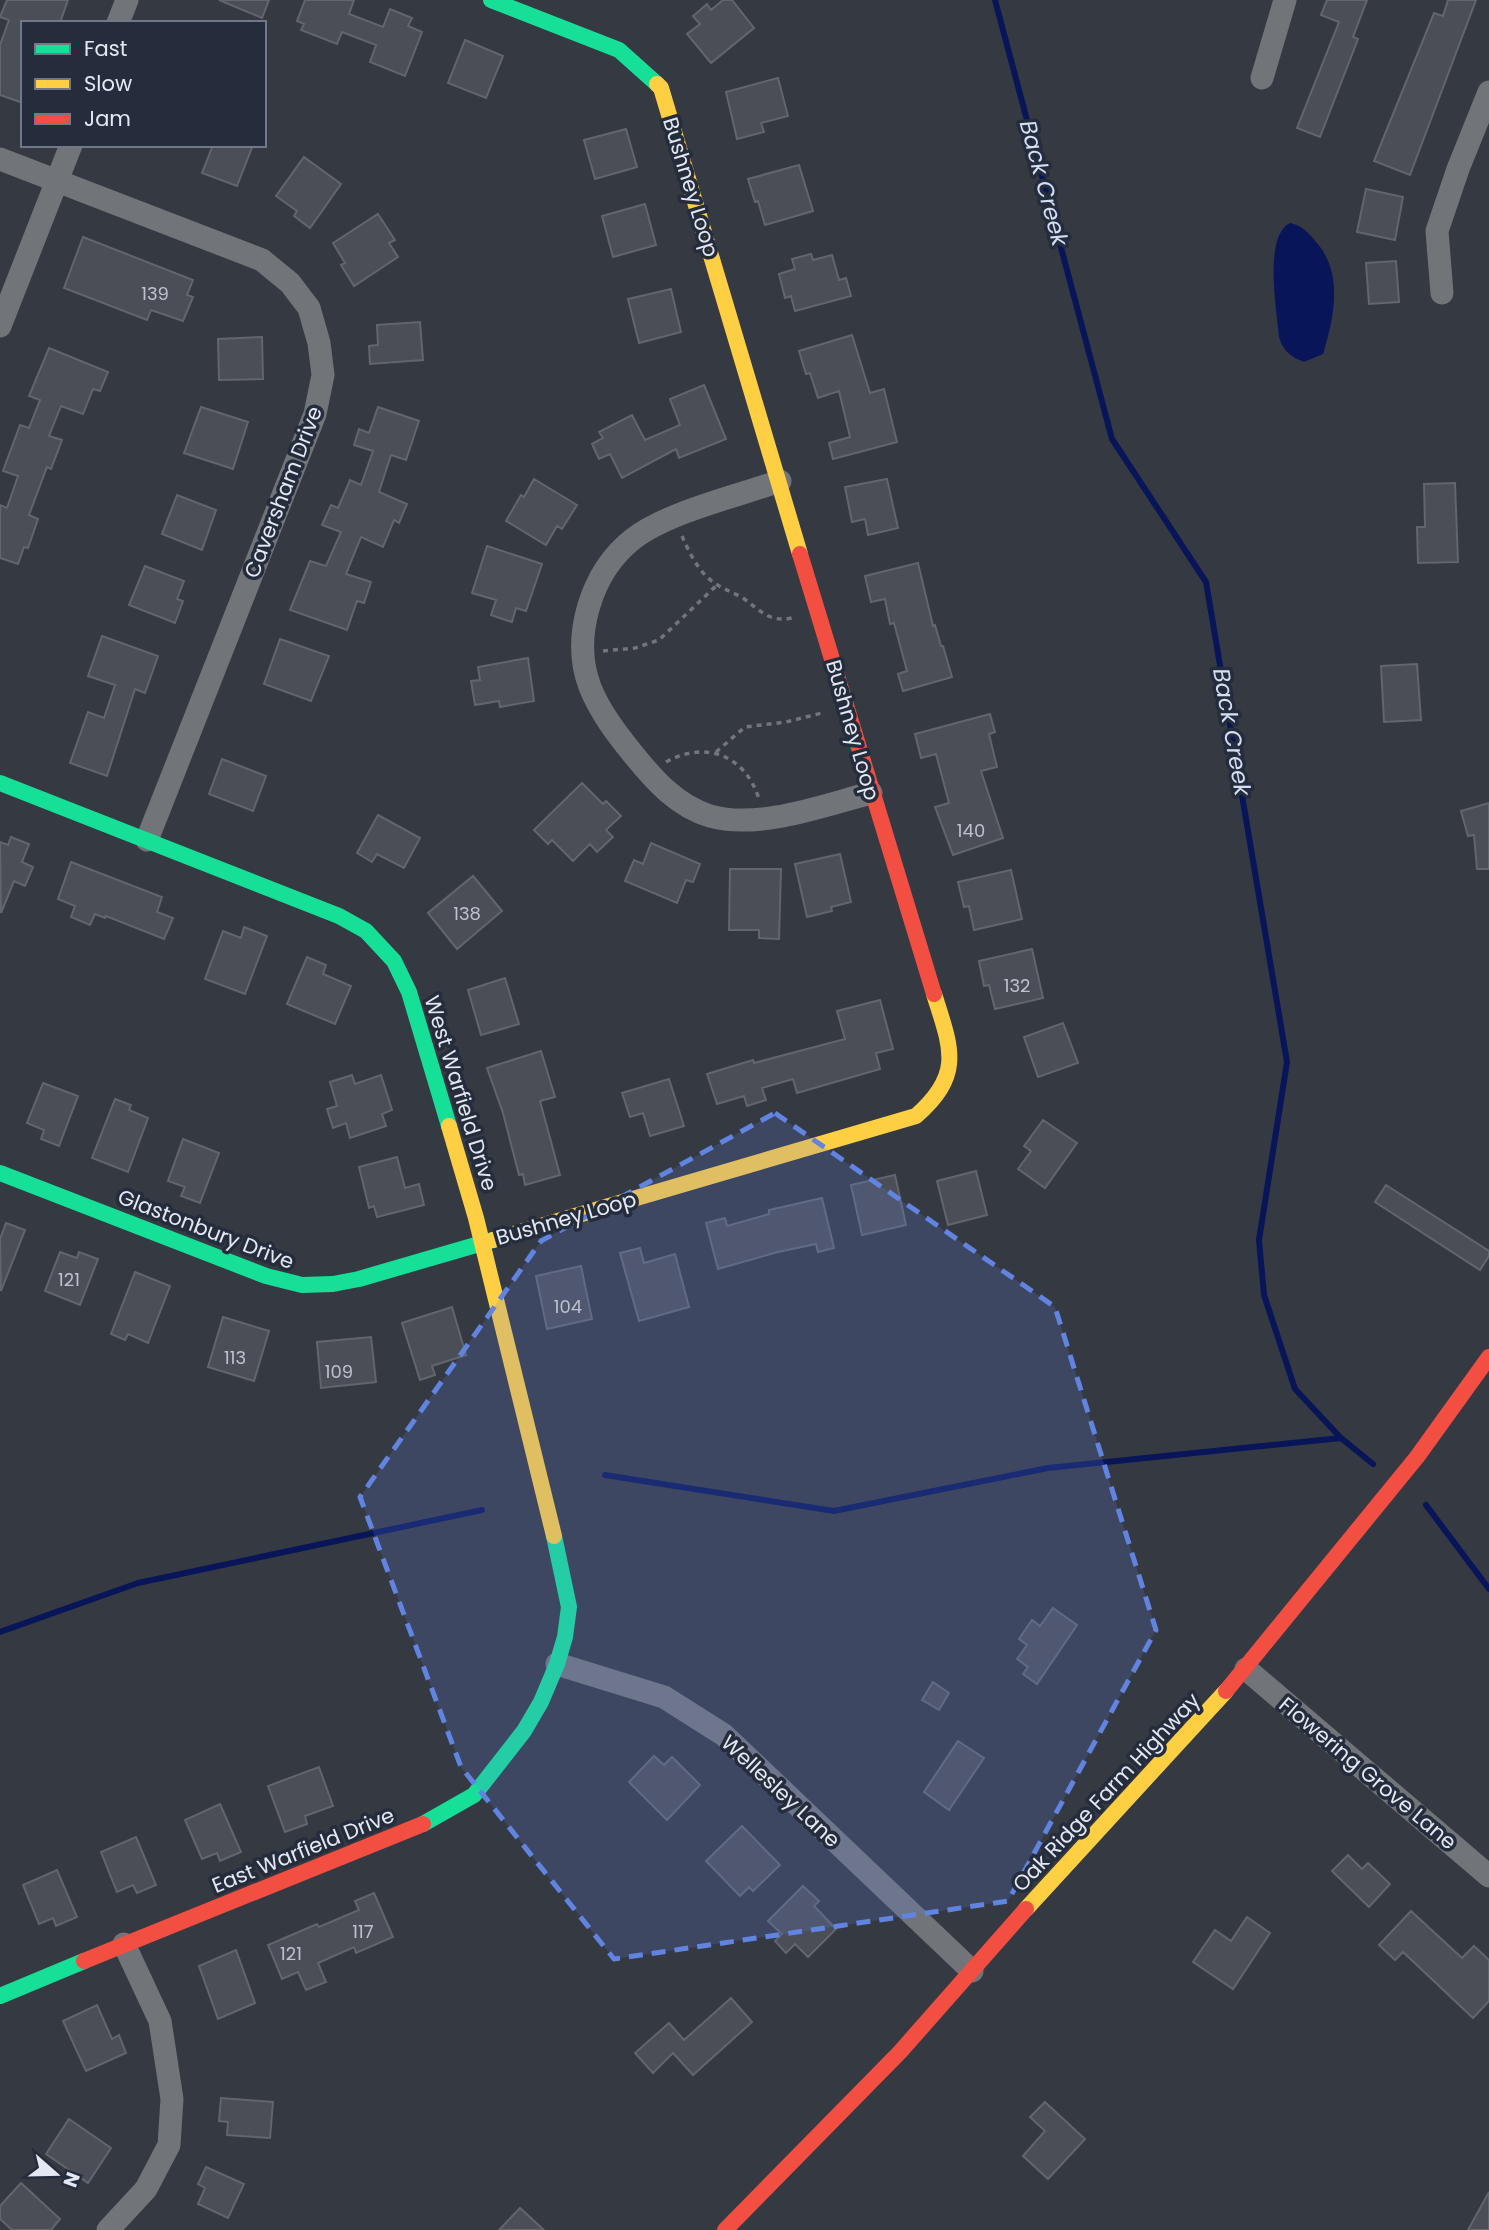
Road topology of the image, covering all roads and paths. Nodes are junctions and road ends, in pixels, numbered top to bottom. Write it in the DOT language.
graph roads {
  1 [pos="127,0"];
  2 [pos="491,0"];
  3 [pos="1285,0"];
  4 [pos="119,21"];
  5 [pos="1262,78"];
  6 [pos="1489,92"];
  7 [pos="70,147"];
  8 [pos="0,159"];
  9 [pos="57,181"];
  10 [pos="1442,293"];
  11 [pos="0,326"];
  12 [pos="780,481"];
  13 [pos="681,534"];
  14 [pos="717,585"];
  15 [pos="799,616"];
  16 [pos="602,651"];
  17 [pos="827,712"];
  18 [pos="716,752"];
  19 [pos="664,763"];
  20 [pos="0,783"];
  21 [pos="871,793"];
  22 [pos="760,801"];
  23 [pos="147,840"];
  24 [pos="0,1173"];
  25 [pos="482,1242"];
  26 [pos="1489,1357"];
  27 [pos="557,1664"];
  28 [pos="1247,1669"];
  29 [pos="1489,1876"];
  30 [pos="124,1944"];
  31 [pos="972,1971"];
  32 [pos="0,1996"];
  33 [pos="108,2230"];
  34 [pos="725,2230"];
  1 -- 4 [label="street"];
  2 -- 12 [label="street, Bushney Loop"];
  3 -- 5 [label="street"];
  6 -- 10 [label="street"];
  7 -- 9 [label="street"];
  8 -- 9 [label="street, Caversham Drive"];
  9 -- 11 [label="street"];
  9 -- 23 [label="street, Caversham Drive"];
  12 -- 21 [label="street, Bushney Loop"];
  12 -- 21 [label="street"];
  13 -- 14 [label="path"];
  14 -- 15 [label="path"];
  14 -- 16 [label="path"];
  17 -- 18 [label="path"];
  18 -- 19 [label="path"];
  18 -- 22 [label="path"];
  20 -- 23 [label="street, West Warfield Drive"];
  21 -- 25 [label="street, Bushney Loop"];
  23 -- 25 [label="street, West Warfield Drive"];
  24 -- 25 [label="street, Glastonbury Drive"];
  25 -- 27 [label="street, West Warfield Drive"];
  26 -- 28 [label="street, Oak Ridge Farm Highway"];
  27 -- 30 [label="street, East Warfield Drive"];
  27 -- 31 [label="street, Wellesley Lane"];
  28 -- 29 [label="street, Flowering Grove Lane"];
  28 -- 31 [label="street, Oak Ridge Farm Highway"];
  30 -- 32 [label="street, East Warfield Drive"];
  30 -- 33 [label="street"];
  31 -- 34 [label="street, Oak Ridge Farm Highway"];
}
